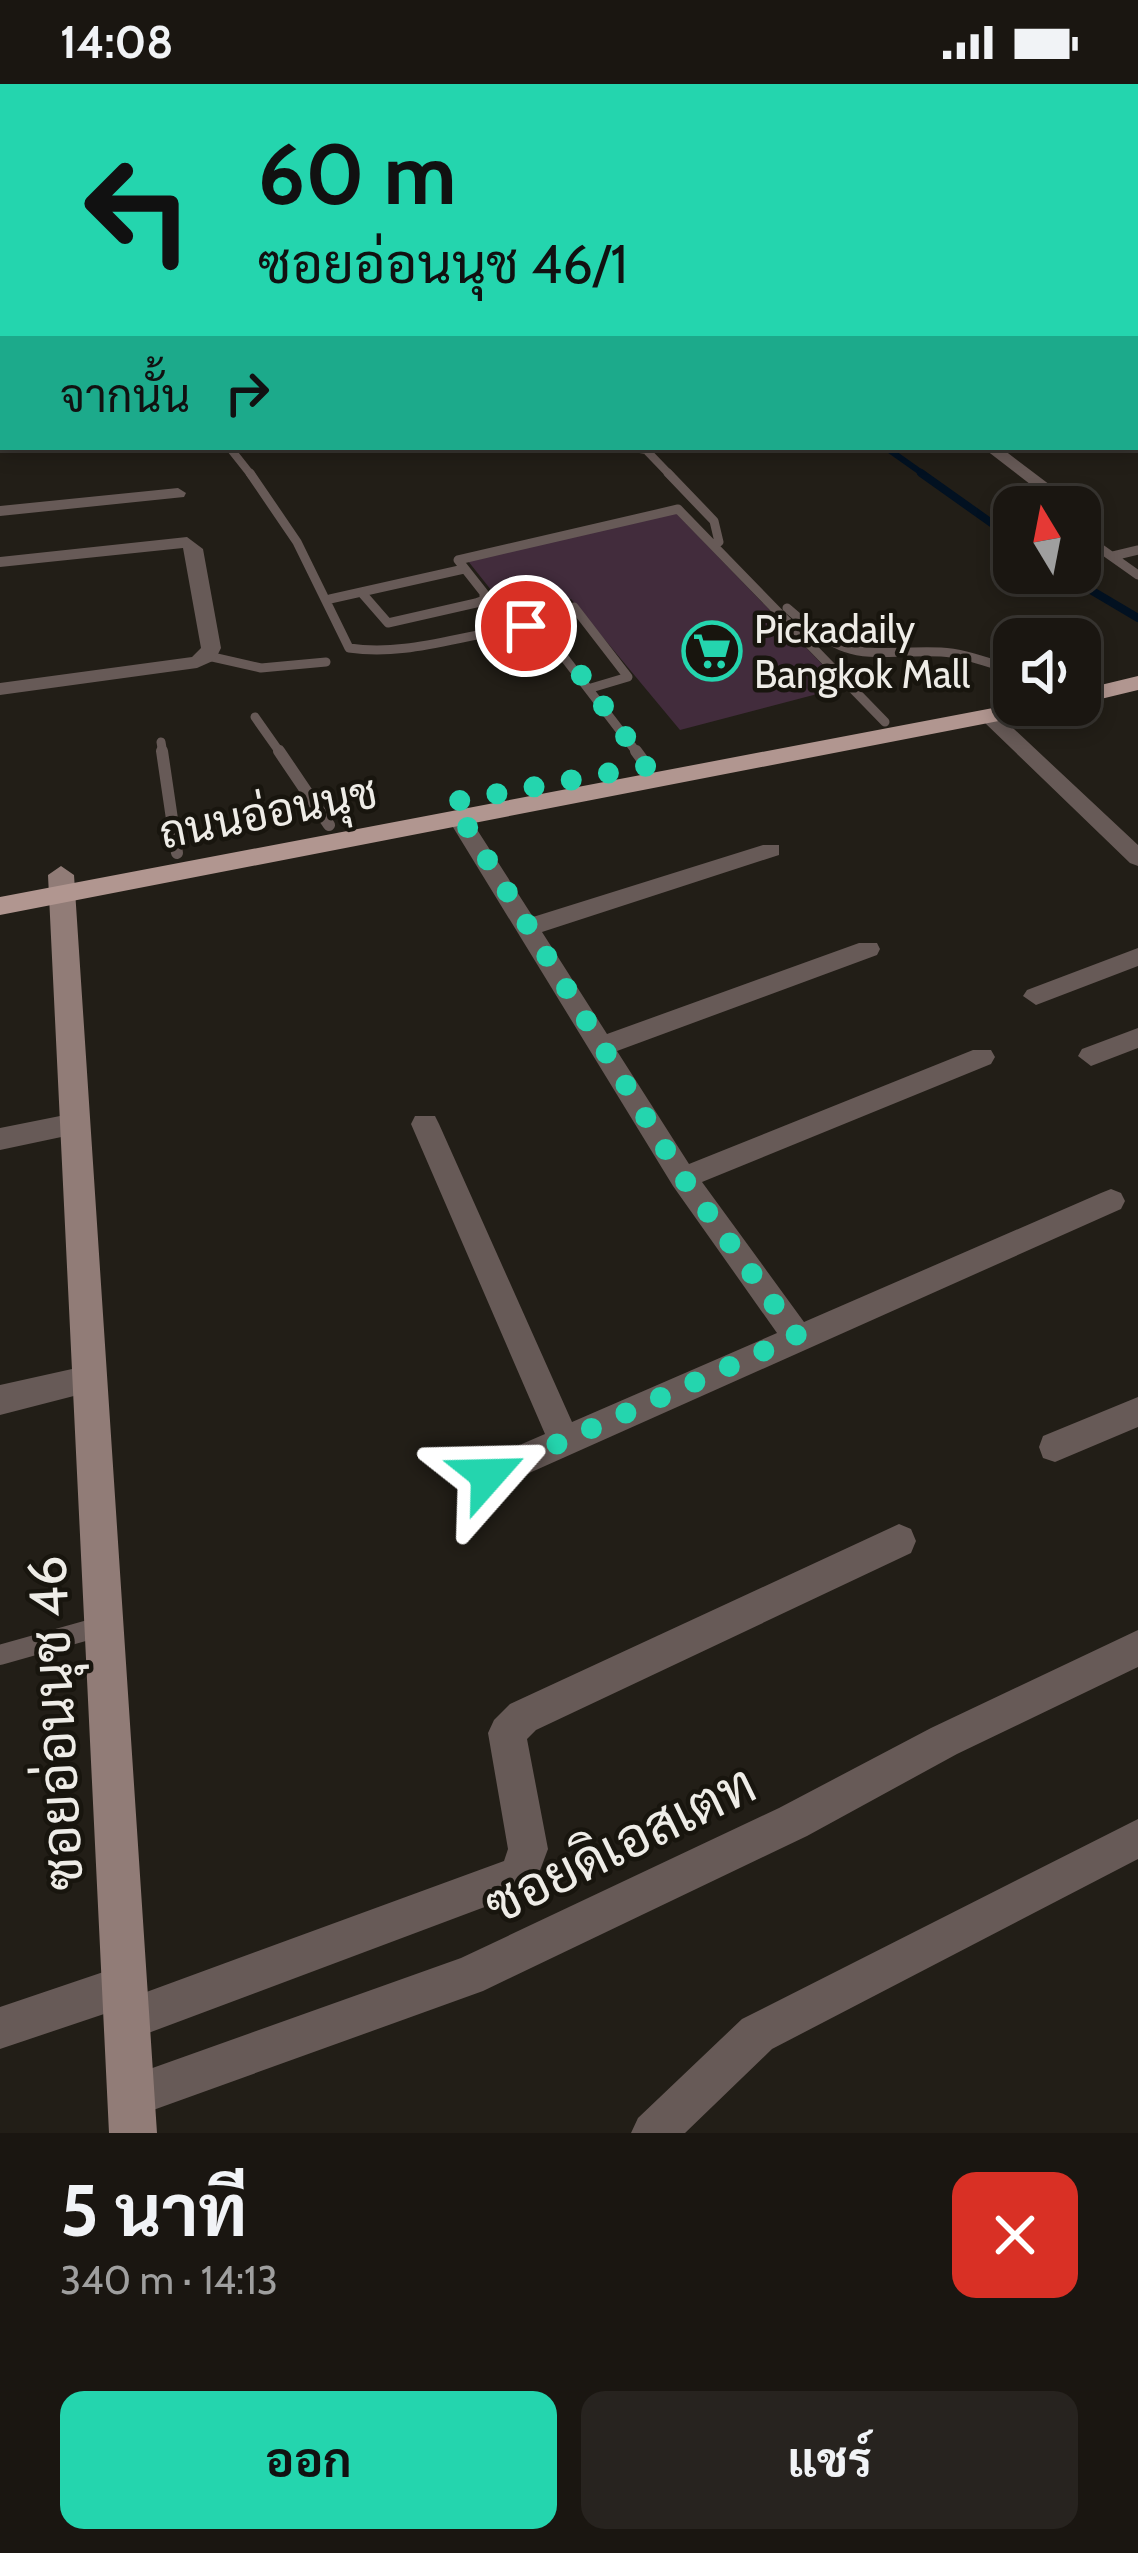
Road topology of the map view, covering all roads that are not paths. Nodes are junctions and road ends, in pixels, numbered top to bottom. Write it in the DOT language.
graph roads {
  1 [pos="232,450"];
  2 [pos="649,450"];
  3 [pos="1000,450"];
  4 [pos="1044,486"];
  5 [pos="178,493"];
  6 [pos="0,511"];
  7 [pos="1101,548"];
  8 [pos="1138,550"];
  9 [pos="1113,556"];
  10 [pos="0,562"];
  11 [pos="464,568"];
  12 [pos="1138,575"];
  13 [pos="362,592"];
  14 [pos="330,599"];
  15 [pos="574,607"];
  16 [pos="208,656"];
  17 [pos="326,662"];
  18 [pos="993,663"];
  19 [pos="1138,666"];
  20 [pos="1101,675"];
  21 [pos="1138,682"];
  22 [pos="0,688"];
  23 [pos="591,688"];
  24 [pos="1101,692"];
  25 [pos="993,706"];
  26 [pos="993,710"];
  27 [pos="984,711"];
  28 [pos="255,717"];
  29 [pos="885,722"];
  30 [pos="161,742"];
  31 [pos="647,766"];
  32 [pos="455,811"];
  33 [pos="329,825"];
  34 [pos="771,850"];
  35 [pos="177,854"];
  36 [pos="1136,855"];
  37 [pos="61,885"];
  38 [pos="0,886"];
  39 [pos="0,905"];
  40 [pos="526,928"];
  41 [pos="868,949"];
  42 [pos="1138,957"];
  43 [pos="1036,996"];
  44 [pos="1138,1038"];
  45 [pos="600,1047"];
  46 [pos="1091,1056"];
  47 [pos="982,1057"];
  48 [pos="75,1124"];
  49 [pos="425,1124"];
  50 [pos="0,1139"];
  51 [pos="683,1178"];
  52 [pos="1111,1201"];
  53 [pos="797,1336"];
  54 [pos="90,1379"];
  55 [pos="0,1400"];
  56 [pos="1138,1412"];
  57 [pos="563,1439"];
  58 [pos="1054,1447"];
  59 [pos="488,1475"];
  60 [pos="899,1540"];
  61 [pos="104,1625"];
  62 [pos="1138,1648"];
  63 [pos="0,1655"];
  64 [pos="1138,1838"];
  65 [pos="126,2003"];
  66 [pos="0,2029"];
  67 [pos="132,2114"];
  68 [pos="653,2133"];
  1 -- 14 [label="lane"];
  2 -- 18 [label="lane"];
  3 -- 4 [label="street"];
  5 -- 6 [label="street"];
  7 -- 9 [label="lane"];
  8 -- 9 [label="lane"];
  9 -- 12 [label="lane"];
  10 -- 16 [label="street"];
  11 -- 13 [label="lane"];
  11 -- 13 [label="lane"];
  11 -- 29 [label="lane"];
  13 -- 14 [label="lane"];
  14 -- 23 [label="lane"];
  15 -- 23 [label="lane"];
  16 -- 17 [label="lane"];
  16 -- 22 [label="street"];
  19 -- 20 [label="main road"];
  21 -- 24 [label="main road"];
  23 -- 31 [label="lane"];
  25 -- 27 [label="main road, ถนนอ่อนนุช"];
  26 -- 27 [label="main road, ถนนอ่อนนุช"];
  27 -- 29 [label="main road, ถนนอ่อนนุช"];
  27 -- 32 [label="main road, ถนนอ่อนนุช"];
  27 -- 36 [label="street"];
  28 -- 33 [label="lane"];
  29 -- 31 [label="main road, ถนนอ่อนนุช"];
  30 -- 35 [label="lane"];
  31 -- 32 [label="main road, ถนนอ่อนนุช"];
  32 -- 33 [label="main road, ถนนอ่อนนุช"];
  32 -- 37 [label="main road, ถนนอ่อนนุช"];
  32 -- 40 [label="street"];
  33 -- 35 [label="main road, ถนนอ่อนนุช"];
  34 -- 40 [label="street"];
  35 -- 37 [label="main road, ถนนอ่อนนุช"];
  37 -- 38 [label="main road, ถนนอ่อนนุช"];
  37 -- 39 [label="main road, ถนนอ่อนนุช"];
  37 -- 48 [label="street, ซอยอ่อนนุช 46"];
  40 -- 45 [label="street"];
  41 -- 45 [label="street"];
  42 -- 43 [label="street"];
  44 -- 46 [label="street"];
  45 -- 51 [label="street"];
  47 -- 51 [label="street"];
  48 -- 50 [label="street"];
  48 -- 54 [label="street, ซอยอ่อนนุช 46"];
  49 -- 57 [label="street"];
  51 -- 53 [label="street"];
  52 -- 53 [label="street"];
  53 -- 57 [label="street"];
  54 -- 55 [label="street"];
  54 -- 61 [label="street, ซอยอ่อนนุช 46"];
  56 -- 58 [label="street"];
  57 -- 59 [label="street"];
  60 -- 65 [label="street"];
  61 -- 63 [label="lane"];
  61 -- 65 [label="street, ซอยอ่อนนุช 46"];
  62 -- 67 [label="street, ซอยดิเอสเตท"];
  64 -- 68 [label="street"];
  65 -- 66 [label="street"];
  65 -- 67 [label="street, ซอยอ่อนนุช 46"];
}
